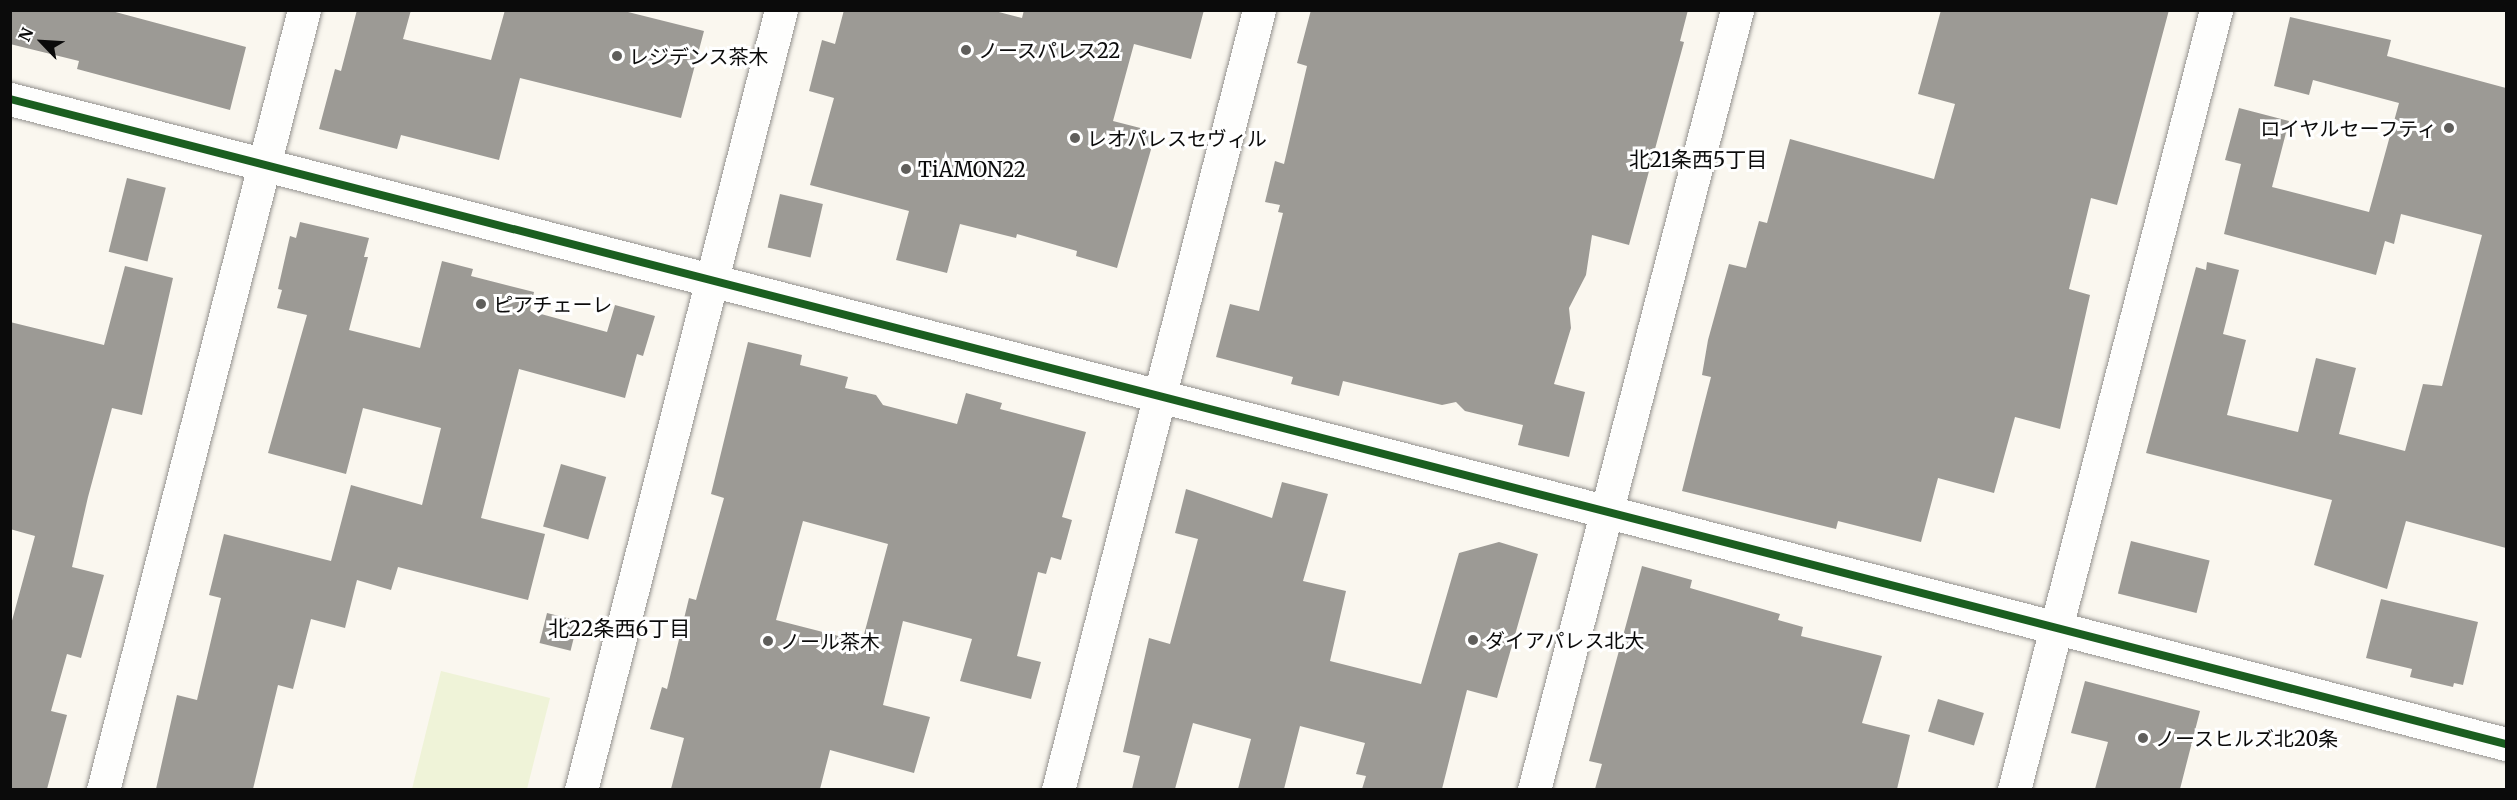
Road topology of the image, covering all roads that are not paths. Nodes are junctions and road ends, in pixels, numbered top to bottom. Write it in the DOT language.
graph roads {
  1 [pos="304,10"];
  2 [pos="781,10"];
  3 [pos="1259,10"];
  4 [pos="1737,10"];
  5 [pos="2216,10"];
  6 [pos="10,99"];
  7 [pos="265,165"];
  8 [pos="712,281"];
  9 [pos="1160,397"];
  10 [pos="1608,513"];
  11 [pos="2055,627"];
  12 [pos="2506,744"];
  13 [pos="103,789"];
  14 [pos="581,789"];
  15 [pos="1058,789"];
  16 [pos="1534,789"];
  17 [pos="2014,789"];
  1 -- 7 [label="street"];
  2 -- 8 [label="street"];
  3 -- 9 [label="street"];
  4 -- 10 [label="street"];
  5 -- 11 [label="street"];
  6 -- 7 [label="street"];
  7 -- 8 [label="street"];
  7 -- 13 [label="street"];
  8 -- 9 [label="street"];
  8 -- 14 [label="street"];
  9 -- 10 [label="street"];
  9 -- 15 [label="street"];
  10 -- 11 [label="street"];
  10 -- 16 [label="street"];
  11 -- 12 [label="street"];
  11 -- 17 [label="street"];
}
